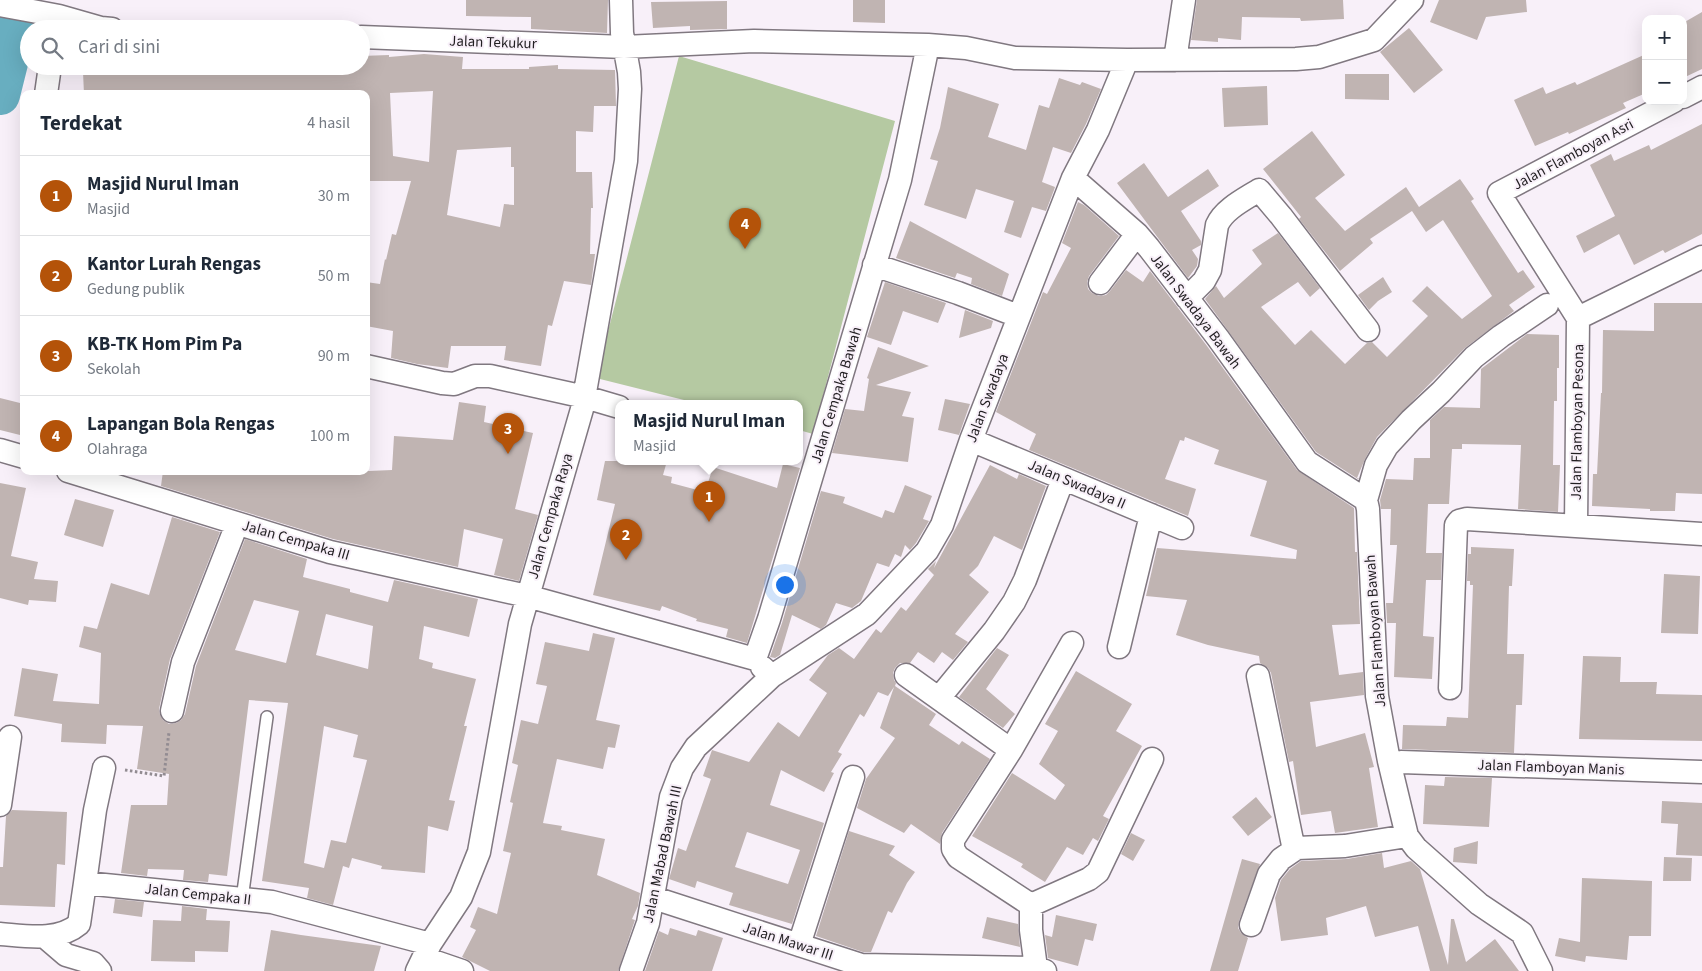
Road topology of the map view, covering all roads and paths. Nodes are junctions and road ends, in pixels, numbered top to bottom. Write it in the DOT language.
graph roads {
  1 [pos="621,0"];
  2 [pos="1184,0"];
  3 [pos="1412,0"];
  4 [pos="0,5"];
  5 [pos="58,15"];
  6 [pos="75,20"];
  7 [pos="370,37"];
  8 [pos="928,45"];
  9 [pos="624,47"];
  10 [pos="1127,60"];
  11 [pos="1175,60"];
  12 [pos="49,75"];
  13 [pos="1702,87"];
  14 [pos="47,90"];
  15 [pos="1687,95"];
  16 [pos="1666,105"];
  17 [pos="1073,178"];
  18 [pos="1137,234"];
  19 [pos="1702,257"];
  20 [pos="874,265"];
  21 [pos="1100,283"];
  22 [pos="1187,298"];
  23 [pos="1547,305"];
  24 [pos="1018,316"];
  25 [pos="1578,318"];
  26 [pos="1368,330"];
  27 [pos="370,367"];
  28 [pos="584,397"];
  29 [pos="615,406"];
  30 [pos="971,440"];
  31 [pos="0,450"];
  32 [pos="20,457"];
  33 [pos="81,475"];
  34 [pos="1064,479"];
  35 [pos="1366,500"];
  36 [pos="1151,515"];
  37 [pos="237,524"];
  38 [pos="1576,526"];
  39 [pos="1182,528"];
  40 [pos="1702,534"];
  41 [pos="527,596"];
  42 [pos="1072,643"];
  43 [pos="1119,647"];
  44 [pos="755,659"];
  45 [pos="906,675"];
  46 [pos="772,676"];
  47 [pos="1258,676"];
  48 [pos="1450,688"];
  49 [pos="939,698"];
  50 [pos="172,711"];
  51 [pos="267,717"];
  52 [pos="10,737"];
  53 [pos="1011,750"];
  54 [pos="1152,759"];
  55 [pos="1401,762"];
  56 [pos="104,768"];
  57 [pos="1702,772"];
  58 [pos="853,777"];
  59 [pos="0,806"];
  60 [pos="1406,836"];
  61 [pos="1294,850"];
  62 [pos="85,883"];
  63 [pos="654,898"];
  64 [pos="242,899"];
  65 [pos="1031,905"];
  66 [pos="1251,925"];
  67 [pos="0,934"];
  68 [pos="45,937"];
  69 [pos="799,945"];
  70 [pos="424,958"];
  71 [pos="1040,970"];
  72 [pos="100,971"];
  73 [pos="462,971"];
  74 [pos="631,971"];
  75 [pos="1541,971"];
  1 -- 9 [label="street, Jalan Cempaka Raya"];
  2 -- 11 [label="street"];
  3 -- 11 [label="street, Jalan Tekukur"];
  4 -- 5 [label="street"];
  5 -- 6 [label="street"];
  7 -- 9 [label="street, Jalan Tekukur"];
  8 -- 9 [label="street, Jalan Tekukur"];
  8 -- 10 [label="street, Jalan Tekukur"];
  8 -- 20 [label="street, Jalan Cempaka Bawah"];
  9 -- 28 [label="street, Jalan Cempaka Raya"];
  10 -- 11 [label="street, Jalan Tekukur"];
  10 -- 17 [label="street, Jalan Swadaya"];
  12 -- 14 [label="street"];
  13 -- 15 [label="street"];
  16 -- 25 [label="street, Jalan Flamboyan Asri"];
  17 -- 18 [label="street, Jalan Swadaya Bawah"];
  17 -- 24 [label="street, Jalan Swadaya"];
  18 -- 21 [label="street"];
  18 -- 22 [label="street, Jalan Swadaya Bawah"];
  19 -- 25 [label="street"];
  20 -- 24 [label="street"];
  20 -- 44 [label="street, Jalan Cempaka Bawah"];
  22 -- 26 [label="street"];
  22 -- 35 [label="street, Jalan Swadaya Bawah"];
  23 -- 35 [label="street, Jalan Flamboyan Bawah"];
  24 -- 30 [label="street, Jalan Swadaya"];
  25 -- 38 [label="street, Jalan Flamboyan Pesona"];
  27 -- 28 [label="street"];
  28 -- 29 [label="street"];
  28 -- 41 [label="street, Jalan Cempaka Raya"];
  30 -- 34 [label="street, Jalan Swadaya II"];
  30 -- 46 [label="street, Jalan Swadaya"];
  31 -- 32 [label="street"];
  33 -- 37 [label="street, Jalan Cempaka III"];
  34 -- 36 [label="street, Jalan Swadaya II"];
  34 -- 49 [label="street"];
  35 -- 60 [label="street, Jalan Flamboyan Bawah"];
  36 -- 39 [label="street, Jalan Swadaya II"];
  36 -- 43 [label="street"];
  37 -- 41 [label="street, Jalan Cempaka III"];
  37 -- 50 [label="street"];
  38 -- 40 [label="street"];
  38 -- 48 [label="street"];
  41 -- 44 [label="street"];
  41 -- 70 [label="street, Jalan Cempaka Raya"];
  42 -- 53 [label="street"];
  44 -- 46 [label="street"];
  45 -- 49 [label="street"];
  46 -- 63 [label="street, Jalan Mabad Bawah III"];
  47 -- 61 [label="street"];
  49 -- 53 [label="street"];
  50 -- 56 [label="path"];
  51 -- 64 [label="lane"];
  52 -- 59 [label="street"];
  53 -- 65 [label="street"];
  54 -- 65 [label="street"];
  55 -- 57 [label="street, Jalan Flamboyan Manis"];
  56 -- 62 [label="street"];
  58 -- 69 [label="street"];
  60 -- 61 [label="street"];
  60 -- 75 [label="street"];
  61 -- 66 [label="street"];
  62 -- 64 [label="street, Jalan Cempaka II"];
  62 -- 68 [label="street"];
  63 -- 69 [label="street, Jalan Mawar III"];
  63 -- 74 [label="street, Jalan Mabad Bawah III"];
  64 -- 70 [label="street, Jalan Cempaka II"];
  65 -- 71 [label="street"];
  67 -- 68 [label="street"];
  68 -- 72 [label="street"];
  69 -- 71 [label="street, Jalan Mawar III"];
  70 -- 73 [label="street"];
}
